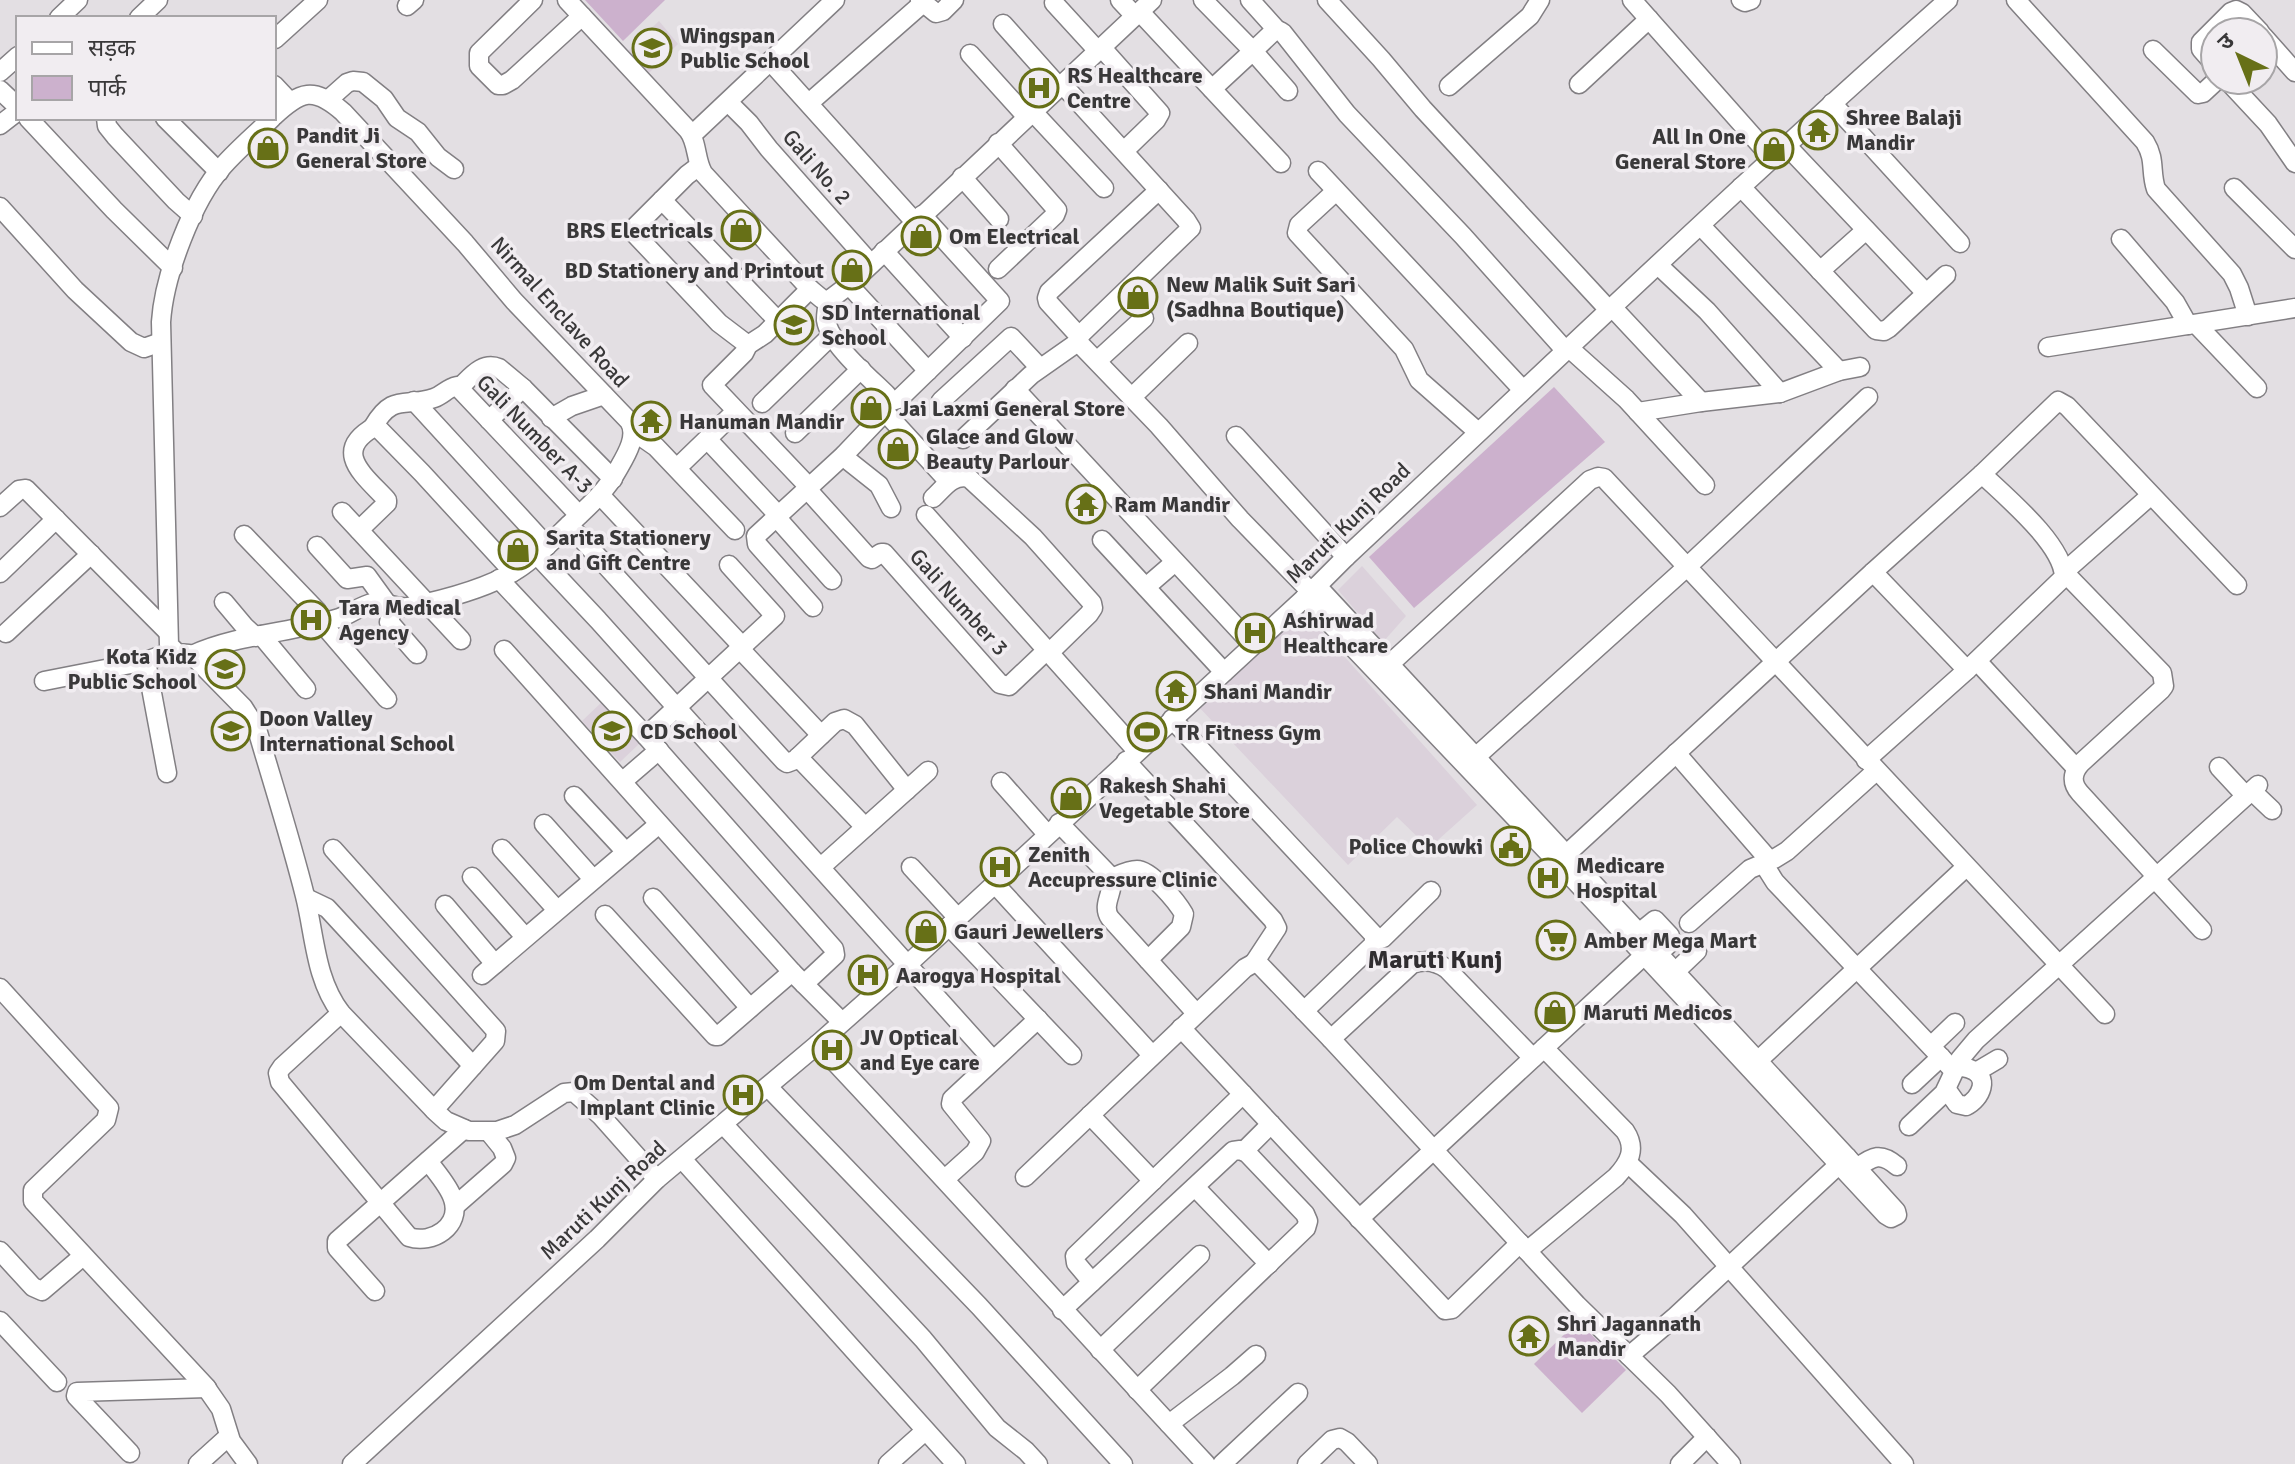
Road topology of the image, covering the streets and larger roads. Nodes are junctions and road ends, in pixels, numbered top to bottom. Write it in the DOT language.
graph roads {
  1 [pos="78,0"];
  2 [pos="158,0"];
  3 [pos="318,0"];
  4 [pos="533,0"];
  5 [pos="567,0"];
  6 [pos="835,0"];
  7 [pos="954,0"];
  8 [pos="1120,0"];
  9 [pos="1203,0"];
  10 [pos="1250,0"];
  11 [pos="1327,0"];
  12 [pos="1540,0"];
  13 [pos="1632,0"];
  14 [pos="1741,0"];
  15 [pos="1751,0"];
  16 [pos="1948,0"];
  17 [pos="2016,0"];
  18 [pos="921,2"];
  19 [pos="1054,3"];
  20 [pos="1142,9"];
  21 [pos="61,16"];
  22 [pos="141,16"];
  23 [pos="582,16"];
  24 [pos="2227,16"];
  25 [pos="2244,16"];
  26 [pos="1649,19"];
  27 [pos="1003,24"];
  28 [pos="1277,30"];
  29 [pos="276,38"];
  30 [pos="1100,50"];
  31 [pos="2153,50"];
  32 [pos="1253,51"];
  33 [pos="970,54"];
  34 [pos="2279,54"];
  35 [pos="16,58"];
  36 [pos="770,61"];
  37 [pos="0,72"];
  38 [pos="2295,72"];
  39 [pos="1579,84"];
  40 [pos="1061,86"];
  41 [pos="1449,86"];
  42 [pos="276,87"];
  43 [pos="1212,89"];
  44 [pos="0,90"];
  45 [pos="1288,91"];
  46 [pos="2199,93"];
  47 [pos="2242,96"];
  48 [pos="329,99"];
  49 [pos="290,102"];
  50 [pos="728,102"];
  51 [pos="809,103"];
  52 [pos="1832,103"];
  53 [pos="16,107"];
  54 [pos="16,111"];
  55 [pos="276,112"];
  56 [pos="1030,115"];
  57 [pos="30,120"];
  58 [pos="106,120"];
  59 [pos="167,120"];
  60 [pos="263,121"];
  61 [pos="0,125"];
  62 [pos="692,135"];
  63 [pos="998,143"];
  64 [pos="1786,145"];
  65 [pos="1124,151"];
  66 [pos="1772,158"];
  67 [pos="1281,163"];
  68 [pos="2295,163"];
  69 [pos="699,166"];
  70 [pos="454,169"];
  71 [pos="1318,171"];
  72 [pos="219,172"];
  73 [pos="962,177"];
  74 [pos="1741,187"];
  75 [pos="1104,188"];
  76 [pos="2234,188"];
  77 [pos="1159,190"];
  78 [pos="1336,191"];
  79 [pos="662,200"];
  80 [pos="0,207"];
  81 [pos="193,216"];
  82 [pos="918,218"];
  83 [pos="999,219"];
  84 [pos="1701,226"];
  85 [pos="1866,230"];
  86 [pos="2121,239"];
  87 [pos="1960,243"];
  88 [pos="2295,249"];
  89 [pos="878,257"];
  90 [pos="1658,265"];
  91 [pos="173,268"];
  92 [pos="998,269"];
  93 [pos="1820,271"];
  94 [pos="1946,275"];
  95 [pos="849,285"];
  96 [pos="810,289"];
  97 [pos="1926,293"];
  98 [pos="829,300"];
  99 [pos="2295,308"];
  100 [pos="1610,309"];
  101 [pos="990,313"];
  102 [pos="2248,316"];
  103 [pos="1144,318"];
  104 [pos="778,321"];
  105 [pos="2192,325"];
  106 [pos="832,335"];
  107 [pos="1011,337"];
  108 [pos="963,338"];
  109 [pos="1079,339"];
  110 [pos="161,342"];
  111 [pos="1188,343"];
  112 [pos="748,345"];
  113 [pos="2048,347"];
  114 [pos="1567,349"];
  115 [pos="1097,361"];
  116 [pos="1860,367"];
  117 [pos="1040,368"];
  118 [pos="861,369"];
  119 [pos="928,371"];
  120 [pos="1839,371"];
  121 [pos="459,388"];
  122 [pos="523,388"];
  123 [pos="2257,388"];
  124 [pos="1015,389"];
  125 [pos="1523,390"];
  126 [pos="1780,393"];
  127 [pos="604,395"];
  128 [pos="1132,397"];
  129 [pos="1868,397"];
  130 [pos="414,401"];
  131 [pos="941,401"];
  132 [pos="1701,402"];
  133 [pos="762,403"];
  134 [pos="887,407"];
  135 [pos="736,411"];
  136 [pos="1638,412"];
  137 [pos="551,418"];
  138 [pos="489,420"];
  139 [pos="373,427"];
  140 [pos="633,431"];
  141 [pos="1478,432"];
  142 [pos="795,433"];
  143 [pos="1236,436"];
  144 [pos="963,439"];
  145 [pos="708,440"];
  146 [pos="844,455"];
  147 [pos="677,468"];
  148 [pos="1982,474"];
  149 [pos="613,479"];
  150 [pos="949,482"];
  151 [pos="1705,485"];
  152 [pos="808,488"];
  153 [pos="600,495"];
  154 [pos="2150,496"];
  155 [pos="0,507"];
  156 [pos="891,508"];
  157 [pos="342,512"];
  158 [pos="778,517"];
  159 [pos="56,519"];
  160 [pos="574,520"];
  161 [pos="359,530"];
  162 [pos="735,530"];
  163 [pos="244,535"];
  164 [pos="1102,540"];
  165 [pos="317,546"];
  166 [pos="542,550"];
  167 [pos="91,554"];
  168 [pos="1346,557"];
  169 [pos="1175,562"];
  170 [pos="729,565"];
  171 [pos="1688,566"];
  172 [pos="1873,572"];
  173 [pos="2064,572"];
  174 [pos="0,573"];
  175 [pos="506,576"];
  176 [pos="832,580"];
  177 [pos="2237,585"];
  178 [pos="1146,587"];
  179 [pos="1311,592"];
  180 [pos="224,602"];
  181 [pos="427,602"];
  182 [pos="391,606"];
  183 [pos="813,607"];
  184 [pos="321,622"];
  185 [pos="168,632"];
  186 [pos="6,633"];
  187 [pos="259,636"];
  188 [pos="461,640"];
  189 [pos="1253,645"];
  190 [pos="742,648"];
  191 [pos="504,650"];
  192 [pos="1047,652"];
  193 [pos="182,653"];
  194 [pos="417,654"];
  195 [pos="146,661"];
  196 [pos="1776,661"];
  197 [pos="1972,666"];
  198 [pos="1385,669"];
  199 [pos="1224,672"];
  200 [pos="709,678"];
  201 [pos="44,681"];
  202 [pos="306,689"];
  203 [pos="387,699"];
  204 [pos="677,708"];
  205 [pos="1172,719"];
  206 [pos="821,735"];
  207 [pos="652,743"];
  208 [pos="1676,753"];
  209 [pos="1132,756"];
  210 [pos="798,757"];
  211 [pos="1471,762"];
  212 [pos="1871,765"];
  213 [pos="2219,767"];
  214 [pos="2076,768"];
  215 [pos="928,771"];
  216 [pos="167,773"];
  217 [pos="623,781"];
  218 [pos="1001,782"];
  219 [pos="907,790"];
  220 [pos="2252,791"];
  221 [pos="574,796"];
  222 [pos="2272,810"];
  223 [pos="544,824"];
  224 [pos="659,824"];
  225 [pos="865,827"];
  226 [pos="1053,828"];
  227 [pos="333,849"];
  228 [pos="502,849"];
  229 [pos="626,852"];
  230 [pos="1562,858"];
  231 [pos="1767,862"];
  232 [pos="821,867"];
  233 [pos="911,867"];
  234 [pos="1966,867"];
  235 [pos="472,877"];
  236 [pos="1112,878"];
  237 [pos="2156,878"];
  238 [pos="593,879"];
  239 [pos="994,883"];
  240 [pos="1431,891"];
  241 [pos="306,898"];
  242 [pos="653,898"];
  243 [pos="445,905"];
  244 [pos="557,910"];
  245 [pos="605,915"];
  246 [pos="953,922"];
  247 [pos="1689,923"];
  248 [pos="2202,930"];
  249 [pos="525,937"];
  250 [pos="1375,941"];
  251 [pos="1697,951"];
  252 [pos="1652,952"];
  253 [pos="1148,960"];
  254 [pos="1254,963"];
  255 [pos="906,966"];
  256 [pos="2059,966"];
  257 [pos="1858,968"];
  258 [pos="1675,972"];
  259 [pos="798,978"];
  260 [pos="0,988"];
  261 [pos="750,1008"];
  262 [pos="1304,1011"];
  263 [pos="341,1013"];
  264 [pos="1196,1013"];
  265 [pos="2105,1014"];
  266 [pos="1038,1019"];
  267 [pos="842,1022"];
  268 [pos="1955,1023"];
  269 [pos="1181,1028"];
  270 [pos="1331,1039"];
  271 [pos="818,1044"];
  272 [pos="1538,1053"];
  273 [pos="1072,1055"];
  274 [pos="1152,1055"];
  275 [pos="1998,1059"];
  276 [pos="993,1060"];
  277 [pos="1946,1060"];
  278 [pos="1754,1065"];
  279 [pos="473,1066"];
  280 [pos="1976,1072"];
  281 [pos="1912,1084"];
  282 [pos="768,1087"];
  283 [pos="1947,1090"];
  284 [pos="1243,1094"];
  285 [pos="434,1110"];
  286 [pos="1090,1115"];
  287 [pos="723,1124"];
  288 [pos="1271,1124"];
  289 [pos="1909,1126"];
  290 [pos="464,1129"];
  291 [pos="489,1132"];
  292 [pos="1432,1150"];
  293 [pos="1244,1151"];
  294 [pos="682,1159"];
  295 [pos="428,1161"];
  296 [pos="1628,1163"];
  297 [pos="1848,1163"];
  298 [pos="1025,1177"];
  299 [pos="657,1179"];
  300 [pos="945,1179"];
  301 [pos="1153,1181"];
  302 [pos="1195,1187"];
  303 [pos="1874,1187"];
  304 [pos="380,1203"];
  305 [pos="455,1206"];
  306 [pos="1359,1219"];
  307 [pos="1523,1247"];
  308 [pos="1200,1255"];
  309 [pos="83,1256"];
  310 [pos="2,1257"];
  311 [pos="1269,1264"];
  312 [pos="1729,1267"];
  313 [pos="1092,1282"];
  314 [pos="375,1291"];
  315 [pos="1062,1310"];
  316 [pos="0,1321"];
  317 [pos="1100,1350"];
  318 [pos="1256,1355"];
  319 [pos="1629,1356"];
  320 [pos="57,1382"];
  321 [pos="207,1388"];
  322 [pos="1137,1390"];
  323 [pos="1298,1393"];
  324 [pos="1169,1424"];
  325 [pos="925,1431"];
  326 [pos="229,1436"];
  327 [pos="1707,1437"];
  328 [pos="130,1453"];
  329 [pos="198,1464"];
  330 [pos="248,1464"];
  331 [pos="352,1464"];
  332 [pos="888,1464"];
  333 [pos="956,1464"];
  334 [pos="1038,1464"];
  335 [pos="1123,1464"];
  336 [pos="1206,1464"];
  337 [pos="1222,1464"];
  338 [pos="1307,1464"];
  339 [pos="1368,1464"];
  340 [pos="1680,1464"];
  341 [pos="1731,1464"];
  342 [pos="1904,1464"];
  1 -- 21 [label="street"];
  2 -- 22 [label="street"];
  3 -- 29 [label="street"];
  4 -- 23 [label="street"];
  5 -- 23 [label="street"];
  6 -- 36 [label="street"];
  7 -- 18 [label="street"];
  8 -- 20 [label="street"];
  9 -- 32 [label="street"];
  10 -- 28 [label="street"];
  11 -- 100 [label="street"];
  12 -- 41 [label="street"];
  13 -- 26 [label="street"];
  14 -- 15 [label="street"];
  16 -- 52 [label="street, Maruti Kunj Road"];
  17 -- 102 [label="street"];
  18 -- 51 [label="street"];
  19 -- 30 [label="street"];
  20 -- 30 [label="street"];
  20 -- 43 [label="street"];
  23 -- 62 [label="street"];
  24 -- 25 [label="street"];
  26 -- 39 [label="street"];
  26 -- 66 [label="street"];
  27 -- 40 [label="street"];
  28 -- 32 [label="street"];
  28 -- 114 [label="street"];
  30 -- 40 [label="street"];
  30 -- 65 [label="street"];
  31 -- 46 [label="street"];
  32 -- 43 [label="street"];
  32 -- 45 [label="street"];
  33 -- 56 [label="street"];
  34 -- 38 [label="street"];
  35 -- 37 [label="street"];
  36 -- 50 [label="street"];
  36 -- 51 [label="street"];
  40 -- 56 [label="street"];
  40 -- 65 [label="street"];
  42 -- 49 [label="street"];
  43 -- 67 [label="street"];
  44 -- 53 [label="street"];
  47 -- 68 [label="street"];
  48 -- 49 [label="street"];
  48 -- 70 [label="street"];
  48 -- 127 [label="street, Nirmal Enclave Road"];
  49 -- 55 [label="street"];
  50 -- 62 [label="street"];
  50 -- 89 [label="street, Gali No. 2"];
  51 -- 82 [label="street"];
  52 -- 64 [label="street, Maruti Kunj Road"];
  52 -- 87 [label="street"];
  54 -- 61 [label="street"];
  56 -- 63 [label="street"];
  56 -- 75 [label="street"];
  57 -- 91 [label="street"];
  58 -- 81 [label="street"];
  59 -- 72 [label="street"];
  60 -- 72 [label="street"];
  62 -- 69 [label="street"];
  63 -- 73 [label="street"];
  63 -- 92 [label="street"];
  64 -- 66 [label="street, Maruti Kunj Road"];
  64 -- 85 [label="street"];
  65 -- 77 [label="street"];
  66 -- 74 [label="street, Maruti Kunj Road"];
  69 -- 79 [label="street"];
  69 -- 96 [label="street"];
  71 -- 78 [label="street"];
  72 -- 81 [label="street"];
  73 -- 82 [label="street"];
  73 -- 83 [label="street"];
  74 -- 84 [label="street, Maruti Kunj Road"];
  74 -- 93 [label="street"];
  76 -- 88 [label="street"];
  77 -- 109 [label="street"];
  77 -- 109 [label="street"];
  78 -- 125 [label="street"];
  78 -- 141 [label="street"];
  79 -- 104 [label="street"];
  79 -- 112 [label="street"];
  80 -- 110 [label="street"];
  81 -- 91 [label="street"];
  82 -- 89 [label="street"];
  82 -- 101 [label="street"];
  84 -- 90 [label="street, Maruti Kunj Road"];
  84 -- 120 [label="street"];
  85 -- 93 [label="street"];
  85 -- 97 [label="street"];
  86 -- 105 [label="street"];
  89 -- 95 [label="street"];
  89 -- 108 [label="street, Gali No. 2"];
  90 -- 100 [label="street, Maruti Kunj Road"];
  90 -- 126 [label="street"];
  91 -- 110 [label="street"];
  93 -- 97 [label="street"];
  94 -- 97 [label="street"];
  95 -- 98 [label="street"];
  95 -- 119 [label="street"];
  96 -- 98 [label="street"];
  96 -- 104 [label="street"];
  98 -- 106 [label="street"];
  99 -- 102 [label="street"];
  100 -- 114 [label="street, Maruti Kunj Road"];
  100 -- 132 [label="street"];
  101 -- 107 [label="street"];
  101 -- 108 [label="street"];
  102 -- 105 [label="street"];
  103 -- 115 [label="street"];
  104 -- 112 [label="street"];
  105 -- 113 [label="street"];
  105 -- 123 [label="street"];
  106 -- 118 [label="street"];
  106 -- 133 [label="street"];
  107 -- 117 [label="street"];
  107 -- 131 [label="street"];
  108 -- 119 [label="street"];
  109 -- 115 [label="street"];
  109 -- 117 [label="street"];
  110 -- 185 [label="street"];
  111 -- 128 [label="street"];
  112 -- 135 [label="street"];
  114 -- 125 [label="street, Maruti Kunj Road"];
  114 -- 136 [label="street"];
  115 -- 128 [label="street"];
  116 -- 120 [label="street"];
  117 -- 124 [label="street"];
  118 -- 134 [label="street"];
  118 -- 142 [label="street"];
  119 -- 134 [label="street"];
  120 -- 126 [label="street"];
  121 -- 122 [label="street"];
  121 -- 130 [label="street, Gali Number A-3"];
  121 -- 138 [label="street, Gali Number A-3"];
  122 -- 137 [label="street"];
  122 -- 138 [label="street"];
  124 -- 144 [label="street"];
  124 -- 169 [label="street"];
  125 -- 141 [label="street, Maruti Kunj Road"];
  126 -- 132 [label="street"];
  127 -- 137 [label="street"];
  127 -- 140 [label="street, Nirmal Enclave Road"];
  128 -- 179 [label="street"];
  129 -- 171 [label="street"];
  130 -- 139 [label="street, Gali Number A-3"];
  130 -- 166 [label="street"];
  132 -- 136 [label="street"];
  134 -- 146 [label="street"];
  134 -- 150 [label="street"];
  135 -- 145 [label="street"];
  135 -- 152 [label="street"];
  136 -- 151 [label="street"];
  137 -- 149 [label="street"];
  138 -- 160 [label="street, Gali Number A-3"];
  139 -- 161 [label="street, Gali Number A-3"];
  139 -- 175 [label="street"];
  140 -- 147 [label="street, Nirmal Enclave Road"];
  140 -- 149 [label="street"];
  141 -- 168 [label="street, Maruti Kunj Road"];
  143 -- 168 [label="street"];
  145 -- 147 [label="street"];
  145 -- 158 [label="street"];
  146 -- 152 [label="street"];
  146 -- 156 [label="street"];
  147 -- 162 [label="street, Nirmal Enclave Road"];
  148 -- 154 [label="street"];
  148 -- 172 [label="street"];
  148 -- 173 [label="street"];
  149 -- 153 [label="street"];
  150 -- 192 [label="street"];
  150 -- 192 [label="street"];
  152 -- 158 [label="street"];
  152 -- 192 [label="street, Gali Number 3"];
  153 -- 160 [label="street"];
  153 -- 190 [label="street"];
  154 -- 173 [label="street"];
  154 -- 177 [label="street"];
  155 -- 159 [label="street"];
  157 -- 161 [label="street"];
  158 -- 176 [label="street"];
  158 -- 183 [label="street"];
  159 -- 167 [label="street"];
  159 -- 174 [label="street"];
  160 -- 166 [label="street"];
  160 -- 200 [label="street, Gali Number A-3"];
  161 -- 181 [label="street"];
  163 -- 184 [label="street"];
  164 -- 178 [label="street"];
  165 -- 182 [label="street"];
  166 -- 175 [label="street"];
  166 -- 204 [label="street"];
  167 -- 185 [label="street"];
  167 -- 186 [label="street"];
  168 -- 179 [label="street, Maruti Kunj Road"];
  169 -- 178 [label="street"];
  169 -- 189 [label="street"];
  170 -- 190 [label="street"];
  171 -- 196 [label="street"];
  171 -- 198 [label="street"];
  171 -- 211 [label="street"];
  172 -- 196 [label="street"];
  172 -- 197 [label="street"];
  173 -- 197 [label="street"];
  173 -- 214 [label="street"];
  175 -- 181 [label="street"];
  175 -- 207 [label="street"];
  178 -- 199 [label="street"];
  179 -- 189 [label="street, Maruti Kunj Road"];
  179 -- 198 [label="street"];
  180 -- 187 [label="street"];
  181 -- 182 [label="street"];
  181 -- 188 [label="street"];
  182 -- 184 [label="street"];
  182 -- 194 [label="street"];
  184 -- 187 [label="street"];
  184 -- 203 [label="street"];
  185 -- 193 [label="street"];
  187 -- 193 [label="street"];
  187 -- 202 [label="street"];
  189 -- 199 [label="street, Maruti Kunj Road"];
  190 -- 200 [label="street"];
  190 -- 206 [label="street"];
  191 -- 217 [label="street"];
  192 -- 209 [label="street"];
  193 -- 195 [label="street"];
  193 -- 241 [label="street"];
  195 -- 201 [label="street"];
  195 -- 216 [label="street"];
  196 -- 208 [label="street"];
  196 -- 212 [label="street"];
  197 -- 212 [label="street"];
  197 -- 214 [label="street"];
  198 -- 211 [label="street"];
  199 -- 205 [label="street, Maruti Kunj Road"];
  200 -- 204 [label="street"];
  200 -- 210 [label="street, Gali Number A-3"];
  204 -- 207 [label="street"];
  204 -- 232 [label="street"];
  205 -- 209 [label="street, Maruti Kunj Road"];
  205 -- 250 [label="street"];
  206 -- 210 [label="street"];
  206 -- 219 [label="street"];
  207 -- 217 [label="street"];
  207 -- 259 [label="street"];
  208 -- 230 [label="street"];
  208 -- 231 [label="street"];
  209 -- 226 [label="street, Maruti Kunj Road"];
  209 -- 254 [label="street"];
  210 -- 225 [label="street"];
  211 -- 230 [label="street"];
  212 -- 231 [label="street"];
  212 -- 234 [label="street"];
  213 -- 220 [label="street"];
  214 -- 237 [label="street"];
  215 -- 219 [label="street"];
  217 -- 224 [label="street"];
  218 -- 226 [label="street"];
  219 -- 225 [label="street"];
  220 -- 222 [label="street"];
  220 -- 237 [label="street"];
  221 -- 229 [label="street"];
  223 -- 238 [label="street"];
  224 -- 229 [label="street"];
  224 -- 259 [label="street"];
  225 -- 232 [label="street"];
  226 -- 236 [label="street"];
  226 -- 239 [label="street, Maruti Kunj Road"];
  227 -- 279 [label="street"];
  228 -- 244 [label="street"];
  229 -- 238 [label="street"];
  230 -- 252 [label="street"];
  230 -- 252 [label="street"];
  231 -- 247 [label="street"];
  231 -- 257 [label="street"];
  232 -- 255 [label="street"];
  233 -- 246 [label="street"];
  234 -- 256 [label="street"];
  234 -- 257 [label="street"];
  235 -- 249 [label="street"];
  236 -- 253 [label="street"];
  236 -- 253 [label="street"];
  237 -- 248 [label="street"];
  237 -- 256 [label="street"];
  238 -- 244 [label="street"];
  239 -- 246 [label="street, Maruti Kunj Road"];
  239 -- 274 [label="street"];
  240 -- 250 [label="street"];
  241 -- 263 [label="street"];
  241 -- 279 [label="street"];
  242 -- 261 [label="street"];
  243 -- 249 [label="street"];
  244 -- 249 [label="street"];
  245 -- 261 [label="street"];
  246 -- 255 [label="street, Maruti Kunj Road"];
  246 -- 266 [label="street"];
  250 -- 262 [label="street"];
  251 -- 258 [label="street"];
  252 -- 258 [label="street"];
  252 -- 272 [label="street"];
  252 -- 278 [label="street"];
  253 -- 264 [label="street"];
  254 -- 262 [label="street"];
  254 -- 264 [label="street"];
  255 -- 267 [label="street, Maruti Kunj Road"];
  255 -- 276 [label="street"];
  256 -- 265 [label="street"];
  256 -- 277 [label="street"];
  257 -- 277 [label="street"];
  257 -- 278 [label="street"];
  258 -- 278 [label="street"];
  259 -- 261 [label="street"];
  259 -- 267 [label="street"];
  260 -- 309 [label="street"];
  262 -- 270 [label="street"];
  263 -- 285 [label="street"];
  263 -- 304 [label="street"];
  264 -- 269 [label="street"];
  266 -- 273 [label="street"];
  266 -- 276 [label="street"];
  267 -- 271 [label="street, Maruti Kunj Road"];
  268 -- 277 [label="street"];
  269 -- 274 [label="street"];
  269 -- 284 [label="street"];
  270 -- 272 [label="street"];
  270 -- 292 [label="street"];
  271 -- 282 [label="street, Maruti Kunj Road"];
  271 -- 300 [label="street"];
  272 -- 292 [label="street"];
  272 -- 296 [label="street"];
  274 -- 286 [label="street"];
  275 -- 280 [label="street"];
  276 -- 300 [label="street"];
  277 -- 280 [label="street"];
  277 -- 281 [label="street"];
  277 -- 283 [label="street"];
  278 -- 297 [label="street"];
  279 -- 285 [label="street"];
  280 -- 283 [label="street"];
  282 -- 287 [label="street, Maruti Kunj Road"];
  282 -- 335 [label="street"];
  283 -- 289 [label="street"];
  284 -- 288 [label="street"];
  284 -- 301 [label="street"];
  285 -- 290 [label="street"];
  286 -- 298 [label="street"];
  286 -- 301 [label="street"];
  287 -- 294 [label="street, Maruti Kunj Road"];
  287 -- 334 [label="street"];
  288 -- 293 [label="street"];
  288 -- 306 [label="street"];
  290 -- 291 [label="street"];
  290 -- 295 [label="street"];
  291 -- 299 [label="street"];
  291 -- 305 [label="street"];
  292 -- 306 [label="street"];
  292 -- 307 [label="street"];
  293 -- 302 [label="street"];
  293 -- 311 [label="street"];
  294 -- 299 [label="street, Maruti Kunj Road"];
  294 -- 325 [label="street"];
  295 -- 304 [label="street"];
  295 -- 305 [label="street"];
  296 -- 307 [label="street"];
  296 -- 312 [label="street"];
  297 -- 303 [label="street"];
  297 -- 303 [label="street"];
  297 -- 303 [label="street"];
  297 -- 312 [label="street"];
  299 -- 331 [label="street, Maruti Kunj Road"];
  300 -- 315 [label="street"];
  301 -- 313 [label="street"];
  302 -- 311 [label="street"];
  302 -- 313 [label="street"];
  304 -- 305 [label="street"];
  304 -- 314 [label="street"];
  306 -- 307 [label="street"];
  307 -- 319 [label="street"];
  308 -- 317 [label="street"];
  309 -- 310 [label="street"];
  309 -- 321 [label="street"];
  311 -- 322 [label="street"];
  312 -- 319 [label="street"];
  312 -- 342 [label="street"];
  313 -- 315 [label="street"];
  315 -- 317 [label="street"];
  316 -- 320 [label="street"];
  317 -- 322 [label="street"];
  318 -- 324 [label="street"];
  319 -- 327 [label="street"];
  321 -- 326 [label="street"];
  321 -- 328 [label="street"];
  322 -- 324 [label="street"];
  323 -- 337 [label="street"];
  324 -- 336 [label="street"];
  325 -- 332 [label="street"];
  325 -- 333 [label="street"];
  326 -- 329 [label="street"];
  326 -- 330 [label="street"];
  327 -- 340 [label="street"];
  327 -- 341 [label="street"];
  338 -- 339 [label="street"];
}
